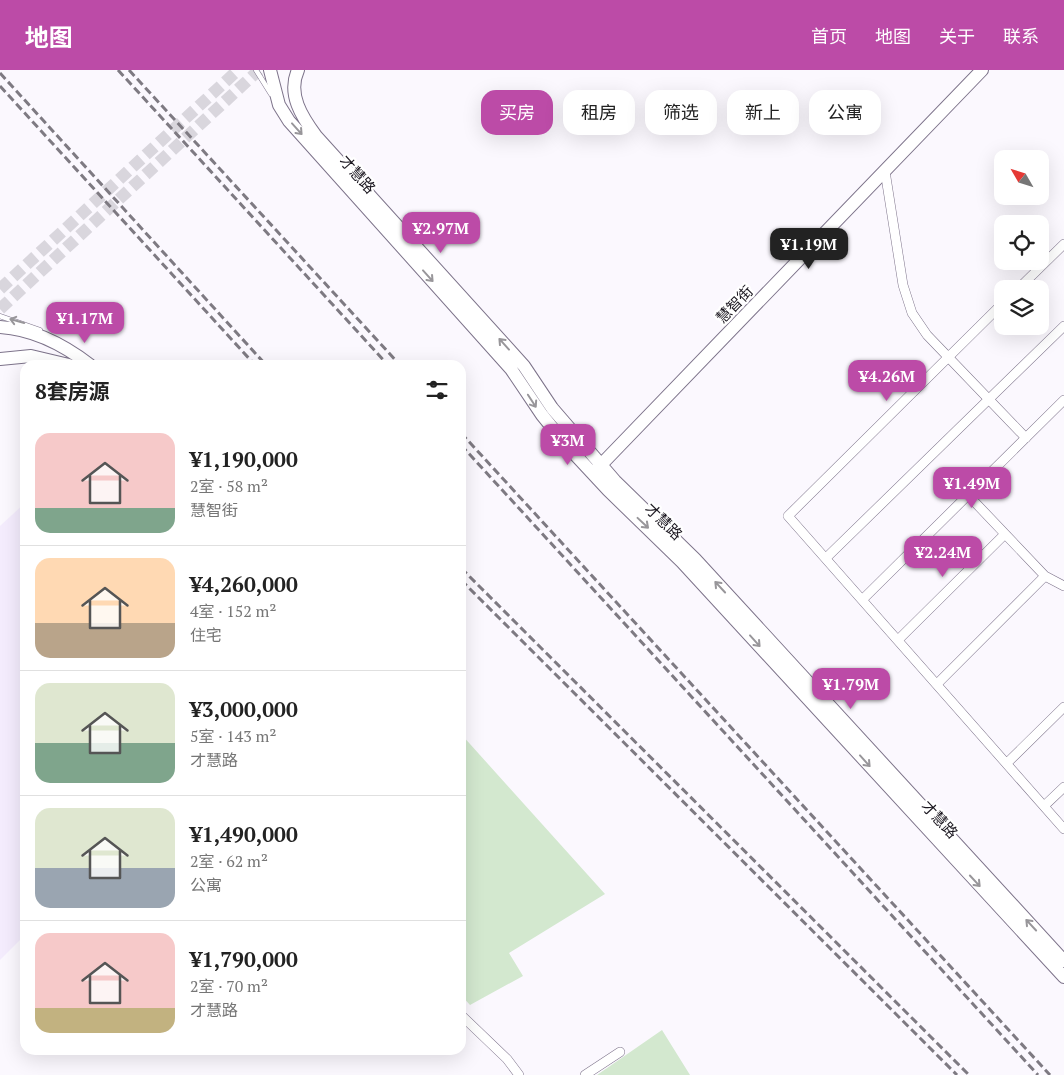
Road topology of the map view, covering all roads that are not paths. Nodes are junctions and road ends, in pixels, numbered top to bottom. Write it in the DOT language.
graph roads {
  1 [pos="256,70"];
  2 [pos="270,70"];
  3 [pos="298,70"];
  4 [pos="972,70"];
  5 [pos="982,70"];
  6 [pos="279,105"];
  7 [pos="886,171"];
  8 [pos="1064,244"];
  9 [pos="1027,280"];
  10 [pos="994,312"];
  11 [pos="0,316"];
  12 [pos="1064,326"];
  13 [pos="0,327"];
  14 [pos="64,346"];
  15 [pos="949,358"];
  16 [pos="0,359"];
  17 [pos="48,360"];
  18 [pos="83,360"];
  19 [pos="989,399"];
  20 [pos="1064,400"];
  21 [pos="1026,438"];
  22 [pos="594,466"];
  23 [pos="968,495"];
  24 [pos="1005,534"];
  25 [pos="826,558"];
  26 [pos="1045,576"];
  27 [pos="1064,586"];
  28 [pos="862,600"];
  29 [pos="898,640"];
  30 [pos="937,684"];
  31 [pos="1064,707"];
  32 [pos="1007,763"];
  33 [pos="1064,787"];
  34 [pos="1044,806"];
  35 [pos="1064,828"];
  36 [pos="1064,961"];
  37 [pos="1064,977"];
  38 [pos="466,1020"];
  39 [pos="620,1052"];
  40 [pos="519,1075"];
  41 [pos="585,1075"];
  1 -- 6 [label="lane"];
  2 -- 6 [label="street, 才慧路"];
  22 -- 3 [label="street, 才慧路, one-way"];
  4 -- 22 [label="street, 慧智街"];
  5 -- 7 [label="street, 慧智街"];
  6 -- 22 [label="street, 才慧路, one-way"];
  7 -- 15 [label="street"];
  7 -- 22 [label="street, 慧智街"];
  8 -- 9 [label="street"];
  10 -- 15 [label="street"];
  14 -- 11 [label="lane, one-way"];
  12 -- 19 [label="street"];
  13 -- 14 [label="street"];
  14 -- 18 [label="street"];
  15 -- 19 [label="street"];
  15 -- 25 [label="street"];
  16 -- 17 [label="street"];
  19 -- 21 [label="street"];
  19 -- 25 [label="street"];
  20 -- 21 [label="street"];
  21 -- 23 [label="street"];
  36 -- 22 [label="street, 才慧路, one-way"];
  22 -- 37 [label="street, 才慧路, one-way"];
  23 -- 24 [label="street"];
  23 -- 28 [label="street"];
  24 -- 26 [label="street"];
  24 -- 29 [label="street"];
  25 -- 28 [label="street"];
  26 -- 27 [label="street"];
  26 -- 30 [label="street"];
  28 -- 29 [label="street"];
  29 -- 30 [label="street"];
  30 -- 32 [label="street"];
  31 -- 32 [label="street"];
  32 -- 34 [label="street"];
  33 -- 34 [label="street"];
  34 -- 35 [label="street"];
  38 -- 40 [label="street"];
  39 -- 41 [label="street"];
}
